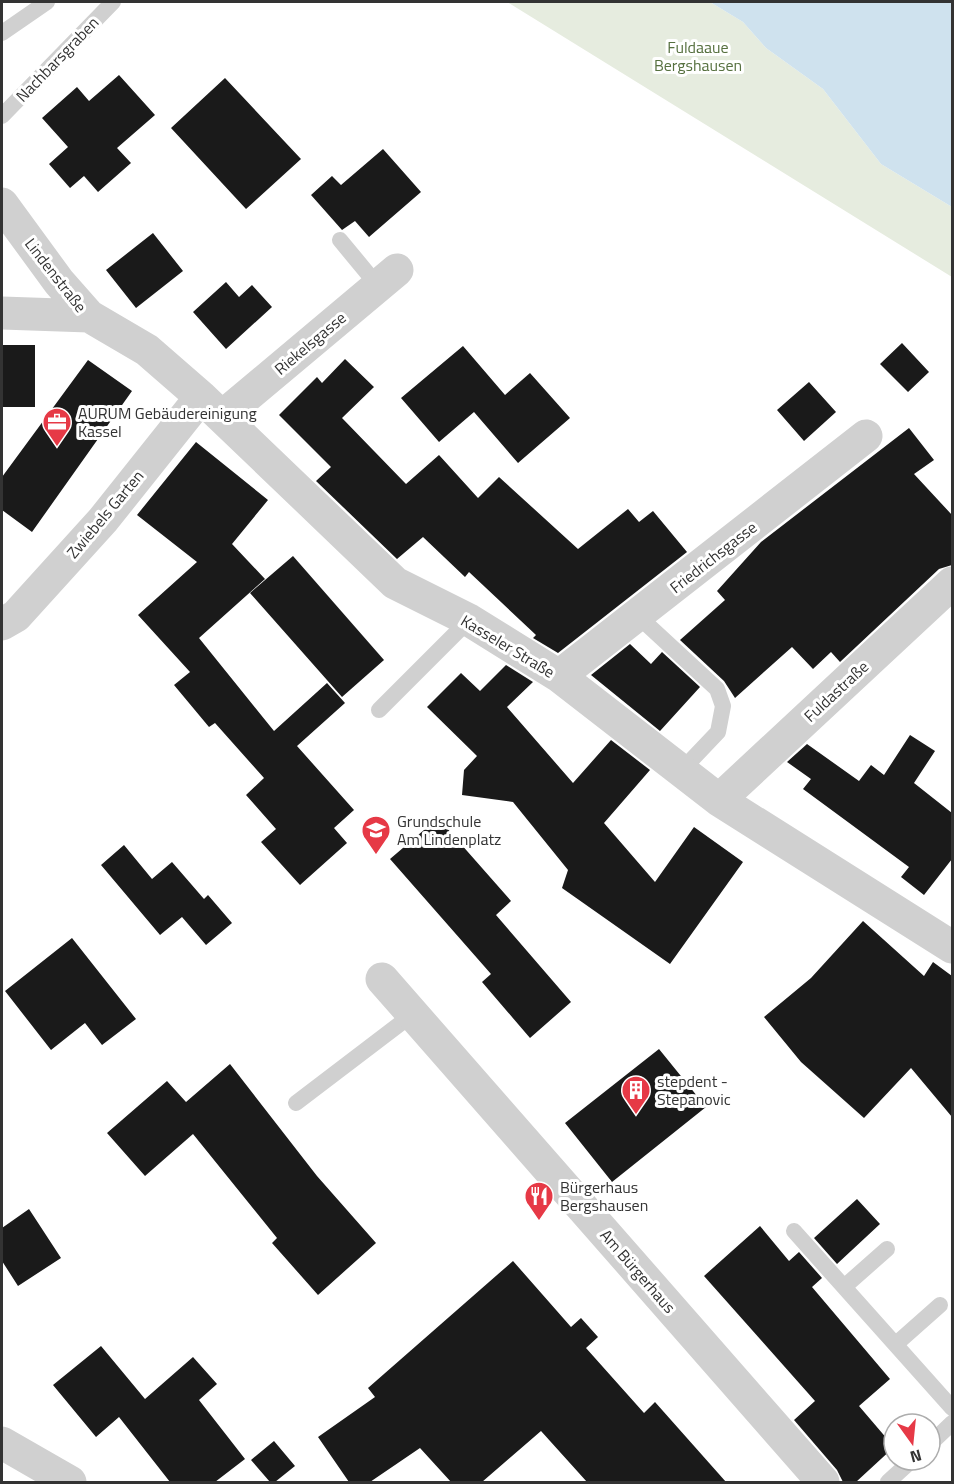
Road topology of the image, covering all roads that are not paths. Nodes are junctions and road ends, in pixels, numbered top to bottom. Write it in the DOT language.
graph roads {
  1 [pos="47,2"];
  2 [pos="113,2"];
  3 [pos="2,33"];
  4 [pos="2,116"];
  5 [pos="2,204"];
  6 [pos="340,240"];
  7 [pos="388,278"];
  8 [pos="2,313"];
  9 [pos="89,316"];
  10 [pos="212,406"];
  11 [pos="866,436"];
  12 [pos="952,583"];
  13 [pos="638,616"];
  14 [pos="469,620"];
  15 [pos="2,624"];
  16 [pos="559,676"];
  17 [pos="379,710"];
  18 [pos="680,772"];
  19 [pos="719,800"];
  20 [pos="952,947"];
  21 [pos="382,979"];
  22 [pos="413,1014"];
  23 [pos="296,1103"];
  24 [pos="794,1231"];
  25 [pos="887,1249"];
  26 [pos="844,1287"];
  27 [pos="940,1305"];
  28 [pos="896,1344"];
  29 [pos="952,1408"];
  30 [pos="2,1443"];
  31 [pos="70,1482"];
  32 [pos="823,1482"];
  1 -- 3 [label="lane"];
  2 -- 4 [label="lane, Nachbarsgraben"];
  5 -- 9 [label="street, Lindenstraße"];
  6 -- 7 [label="lane"];
  7 -- 10 [label="street, Riekelsgasse"];
  8 -- 9 [label="street"];
  9 -- 10 [label="street, Kasseler Straße"];
  10 -- 14 [label="street, Kasseler Straße"];
  10 -- 15 [label="street, Zwiebels Garten"];
  11 -- 13 [label="street, Friedrichsgasse"];
  12 -- 19 [label="street, Fuldastraße"];
  13 -- 16 [label="street, Friedrichsgasse"];
  13 -- 18 [label="lane"];
  14 -- 16 [label="street, Kasseler Straße"];
  14 -- 17 [label="lane"];
  16 -- 18 [label="street, Kasseler Straße"];
  18 -- 19 [label="street, Kasseler Straße"];
  19 -- 20 [label="street, Kasseler Straße"];
  21 -- 22 [label="street, Am Bürgerhaus"];
  22 -- 23 [label="lane"];
  22 -- 32 [label="street, Am Bürgerhaus"];
  24 -- 26 [label="lane"];
  25 -- 26 [label="lane"];
  26 -- 28 [label="lane"];
  27 -- 28 [label="lane"];
  28 -- 29 [label="lane"];
  30 -- 31 [label="street"];
}
